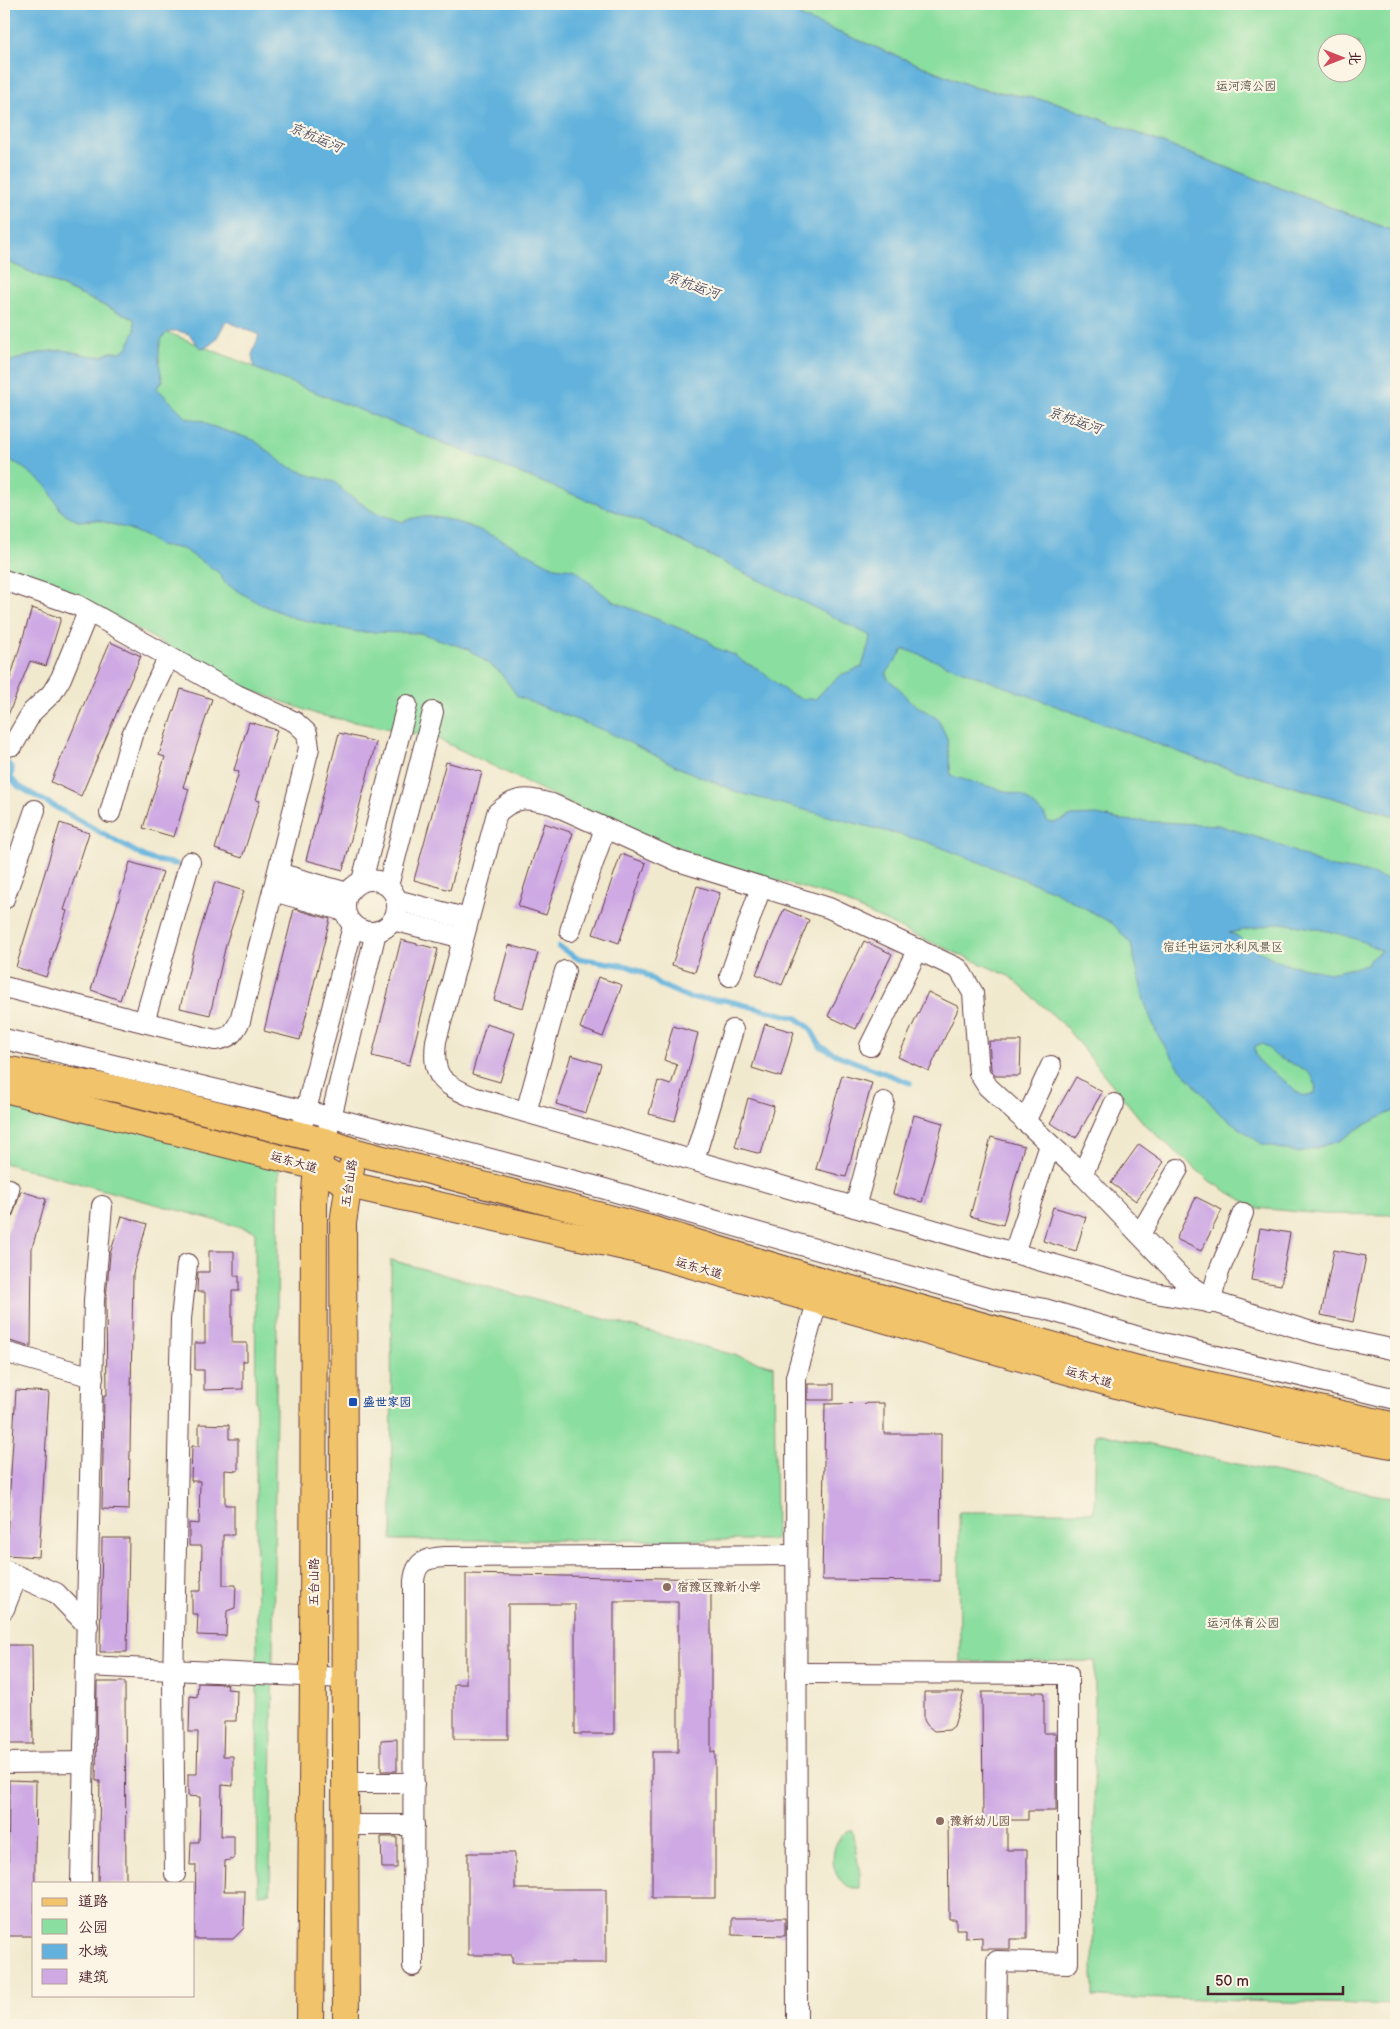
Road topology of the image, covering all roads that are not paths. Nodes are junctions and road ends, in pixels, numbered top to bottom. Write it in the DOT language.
graph roads {
  1 [pos="5,585"];
  2 [pos="88,612"];
  3 [pos="168,658"];
  4 [pos="407,705"];
  5 [pos="433,712"];
  6 [pos="4,747"];
  7 [pos="35,810"];
  8 [pos="110,812"];
  9 [pos="605,828"];
  10 [pos="190,862"];
  11 [pos="276,882"];
  12 [pos="761,887"];
  13 [pos="392,893"];
  14 [pos="4,899"];
  15 [pos="352,903"];
  16 [pos="393,920"];
  17 [pos="466,929"];
  18 [pos="570,931"];
  19 [pos="376,932"];
  20 [pos="918,949"];
  21 [pos="565,971"];
  22 [pos="730,976"];
  23 [pos="4,987"];
  24 [pos="144,1022"];
  25 [pos="733,1030"];
  26 [pos="4,1039"];
  27 [pos="870,1046"];
  28 [pos="1051,1066"];
  29 [pos="4,1068"];
  30 [pos="4,1089"];
  31 [pos="884,1102"];
  32 [pos="1114,1104"];
  33 [pos="526,1112"];
  34 [pos="1025,1122"];
  35 [pos="303,1123"];
  36 [pos="328,1130"];
  37 [pos="1050,1145"];
  38 [pos="353,1151"];
  39 [pos="694,1160"];
  40 [pos="317,1167"];
  41 [pos="1178,1169"];
  42 [pos="1082,1175"];
  43 [pos="348,1185"];
  44 [pos="9,1189"];
  45 [pos="102,1206"];
  46 [pos="855,1207"];
  47 [pos="4,1208"];
  48 [pos="1243,1214"];
  49 [pos="1140,1234"];
  50 [pos="1014,1253"];
  51 [pos="187,1264"];
  52 [pos="817,1302"];
  53 [pos="1214,1302"];
  54 [pos="1396,1350"];
  55 [pos="4,1352"];
  56 [pos="93,1377"];
  57 [pos="1396,1399"];
  58 [pos="1396,1426"];
  59 [pos="1396,1446"];
  60 [pos="796,1555"];
  61 [pos="10,1573"];
  62 [pos="4,1608"];
  63 [pos="88,1626"];
  64 [pos="87,1666"];
  65 [pos="174,1669"];
  66 [pos="796,1673"];
  67 [pos="313,1677"];
  68 [pos="345,1678"];
  69 [pos="84,1762"];
  70 [pos="4,1763"];
  71 [pos="345,1783"];
  72 [pos="414,1783"];
  73 [pos="345,1825"];
  74 [pos="414,1825"];
  75 [pos="175,1874"];
  76 [pos="81,1881"];
  77 [pos="413,1966"];
  78 [pos="310,2025"];
  79 [pos="346,2025"];
  80 [pos="797,2025"];
  81 [pos="996,2025"];
  1 -- 2 [label="street"];
  2 -- 3 [label="street"];
  2 -- 6 [label="street"];
  3 -- 8 [label="street"];
  3 -- 11 [label="street"];
  4 -- 15 [label="street"];
  5 -- 13 [label="street"];
  7 -- 14 [label="street"];
  9 -- 12 [label="street"];
  9 -- 17 [label="street"];
  9 -- 18 [label="street"];
  10 -- 24 [label="street"];
  11 -- 15 [label="street"];
  11 -- 24 [label="street"];
  12 -- 20 [label="street"];
  12 -- 22 [label="street"];
  13 -- 15 [label="street"];
  13 -- 16 [label="street"];
  13 -- 17 [label="street"];
  15 -- 19 [label="street"];
  15 -- 35 [label="street"];
  16 -- 17 [label="street"];
  16 -- 19 [label="street"];
  17 -- 33 [label="street"];
  19 -- 36 [label="street"];
  20 -- 27 [label="street"];
  20 -- 34 [label="street"];
  21 -- 33 [label="street"];
  23 -- 24 [label="street"];
  25 -- 39 [label="street"];
  26 -- 35 [label="street"];
  28 -- 34 [label="street"];
  29 -- 35 [label="main road, 运东大道"];
  30 -- 40 [label="main road, 运东大道"];
  31 -- 46 [label="street"];
  32 -- 42 [label="street"];
  33 -- 39 [label="street"];
  34 -- 37 [label="street"];
  35 -- 36 [label="main road, 运东大道"];
  36 -- 38 [label="main road, 运东大道"];
  36 -- 40 [label="main road, 五台山路"];
  36 -- 57 [label="street"];
  37 -- 42 [label="street"];
  37 -- 50 [label="street"];
  38 -- 43 [label="main road, 五台山路"];
  38 -- 58 [label="main road, 运东大道"];
  39 -- 46 [label="street"];
  40 -- 43 [label="main road, 运东大道"];
  40 -- 67 [label="main road, 五台山路"];
  41 -- 49 [label="street"];
  42 -- 49 [label="street"];
  43 -- 52 [label="main road, 运东大道"];
  43 -- 68 [label="main road, 五台山路"];
  44 -- 47 [label="street"];
  45 -- 56 [label="street"];
  46 -- 50 [label="street"];
  48 -- 53 [label="street"];
  49 -- 53 [label="street"];
  50 -- 53 [label="street"];
  51 -- 65 [label="street"];
  52 -- 59 [label="main road, 运东大道"];
  52 -- 60 [label="street"];
  53 -- 54 [label="street"];
  55 -- 56 [label="street"];
  56 -- 63 [label="street"];
  60 -- 66 [label="street"];
  60 -- 72 [label="street"];
  61 -- 62 [label="street"];
  61 -- 63 [label="street"];
  63 -- 64 [label="street"];
  64 -- 65 [label="street"];
  64 -- 69 [label="street"];
  65 -- 67 [label="street"];
  65 -- 75 [label="street"];
  66 -- 80 [label="street"];
  66 -- 81 [label="street"];
  67 -- 68 [label="street"];
  67 -- 78 [label="main road, 五台山路"];
  68 -- 71 [label="main road, 五台山路"];
  69 -- 70 [label="street"];
  69 -- 76 [label="street"];
  71 -- 72 [label="street"];
  71 -- 73 [label="main road, 五台山路"];
  72 -- 74 [label="street"];
  73 -- 74 [label="street"];
  73 -- 79 [label="main road, 五台山路"];
  74 -- 77 [label="street"];
}
